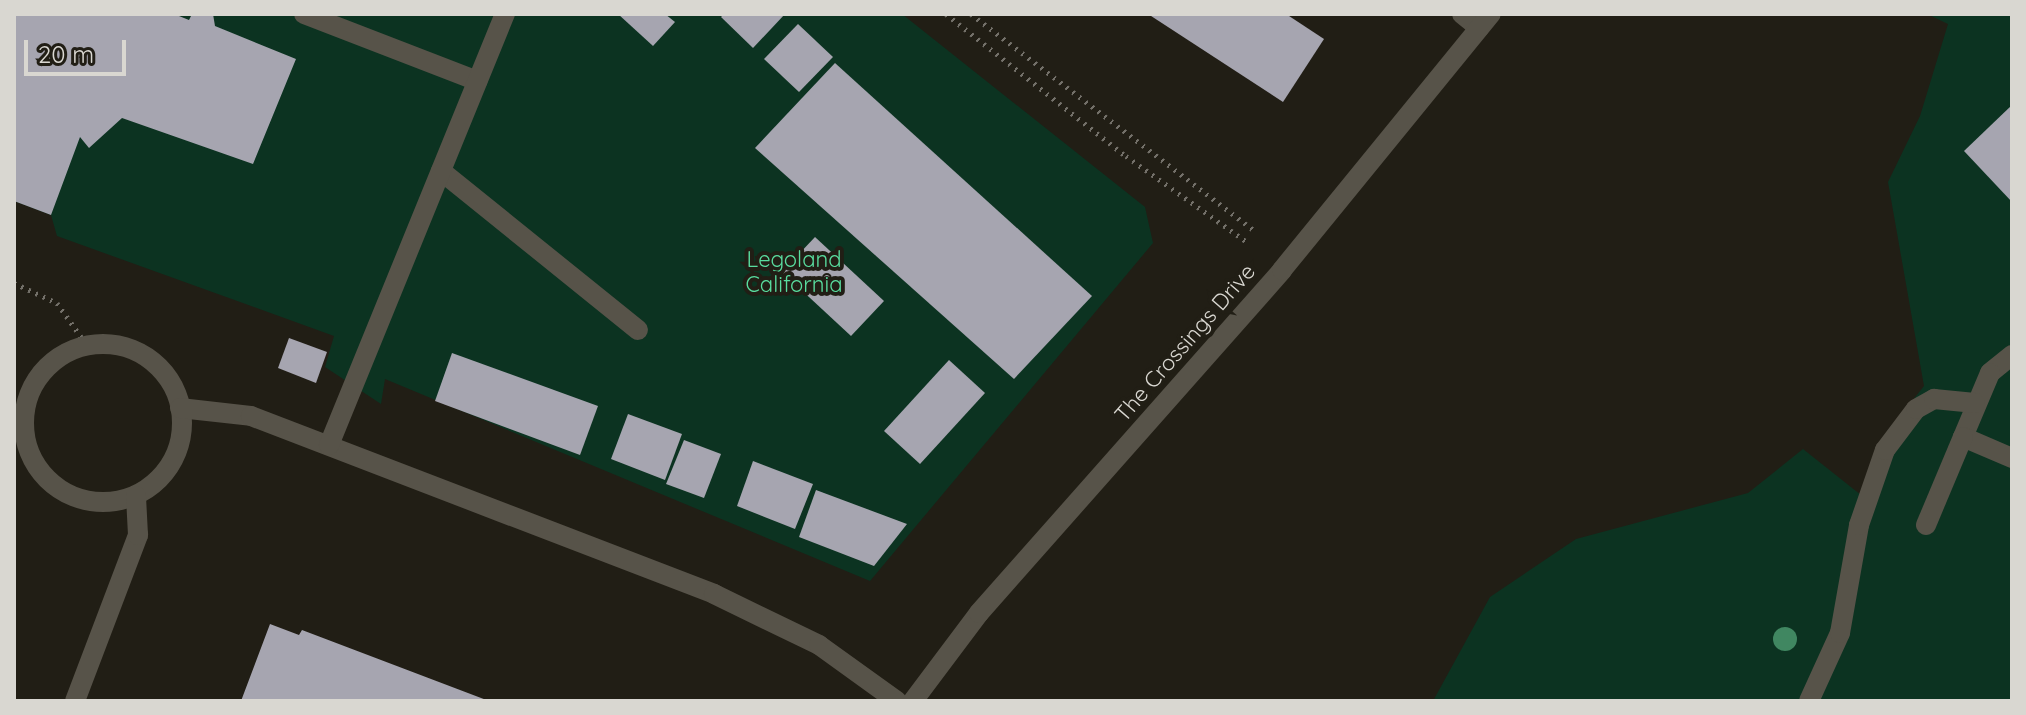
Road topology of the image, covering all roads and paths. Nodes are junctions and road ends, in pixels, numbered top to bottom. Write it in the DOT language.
graph roads {
  1 [pos="304,14"];
  2 [pos="505,14"];
  3 [pos="946,14"];
  4 [pos="971,14"];
  5 [pos="1462,14"];
  6 [pos="1485,21"];
  7 [pos="478,81"];
  8 [pos="441,171"];
  9 [pos="1256,232"];
  10 [pos="1247,242"];
  11 [pos="14,283"];
  12 [pos="638,330"];
  13 [pos="87,345"];
  14 [pos="2012,355"];
  15 [pos="1975,403"];
  16 [pos="180,408"];
  17 [pos="1963,437"];
  18 [pos="329,445"];
  19 [pos="21,453"];
  20 [pos="2012,458"];
  21 [pos="136,496"];
  22 [pos="1926,525"];
  23 [pos="75,701"];
  24 [pos="897,701"];
  25 [pos="913,701"];
  26 [pos="1809,701"];
  1 -- 7 [label="street"];
  2 -- 7 [label="street"];
  3 -- 10 [label="path"];
  4 -- 9 [label="path"];
  5 -- 6 [label="street"];
  6 -- 25 [label="street, The Crossings Drive"];
  7 -- 8 [label="street"];
  8 -- 12 [label="street"];
  8 -- 18 [label="street"];
  11 -- 13 [label="path"];
  13 -- 16 [label="street"];
  13 -- 19 [label="street"];
  14 -- 15 [label="street"];
  15 -- 17 [label="street"];
  15 -- 26 [label="street"];
  16 -- 18 [label="street"];
  16 -- 21 [label="street"];
  17 -- 20 [label="street"];
  17 -- 22 [label="street"];
  18 -- 24 [label="street"];
  19 -- 21 [label="street"];
  21 -- 23 [label="street"];
}
